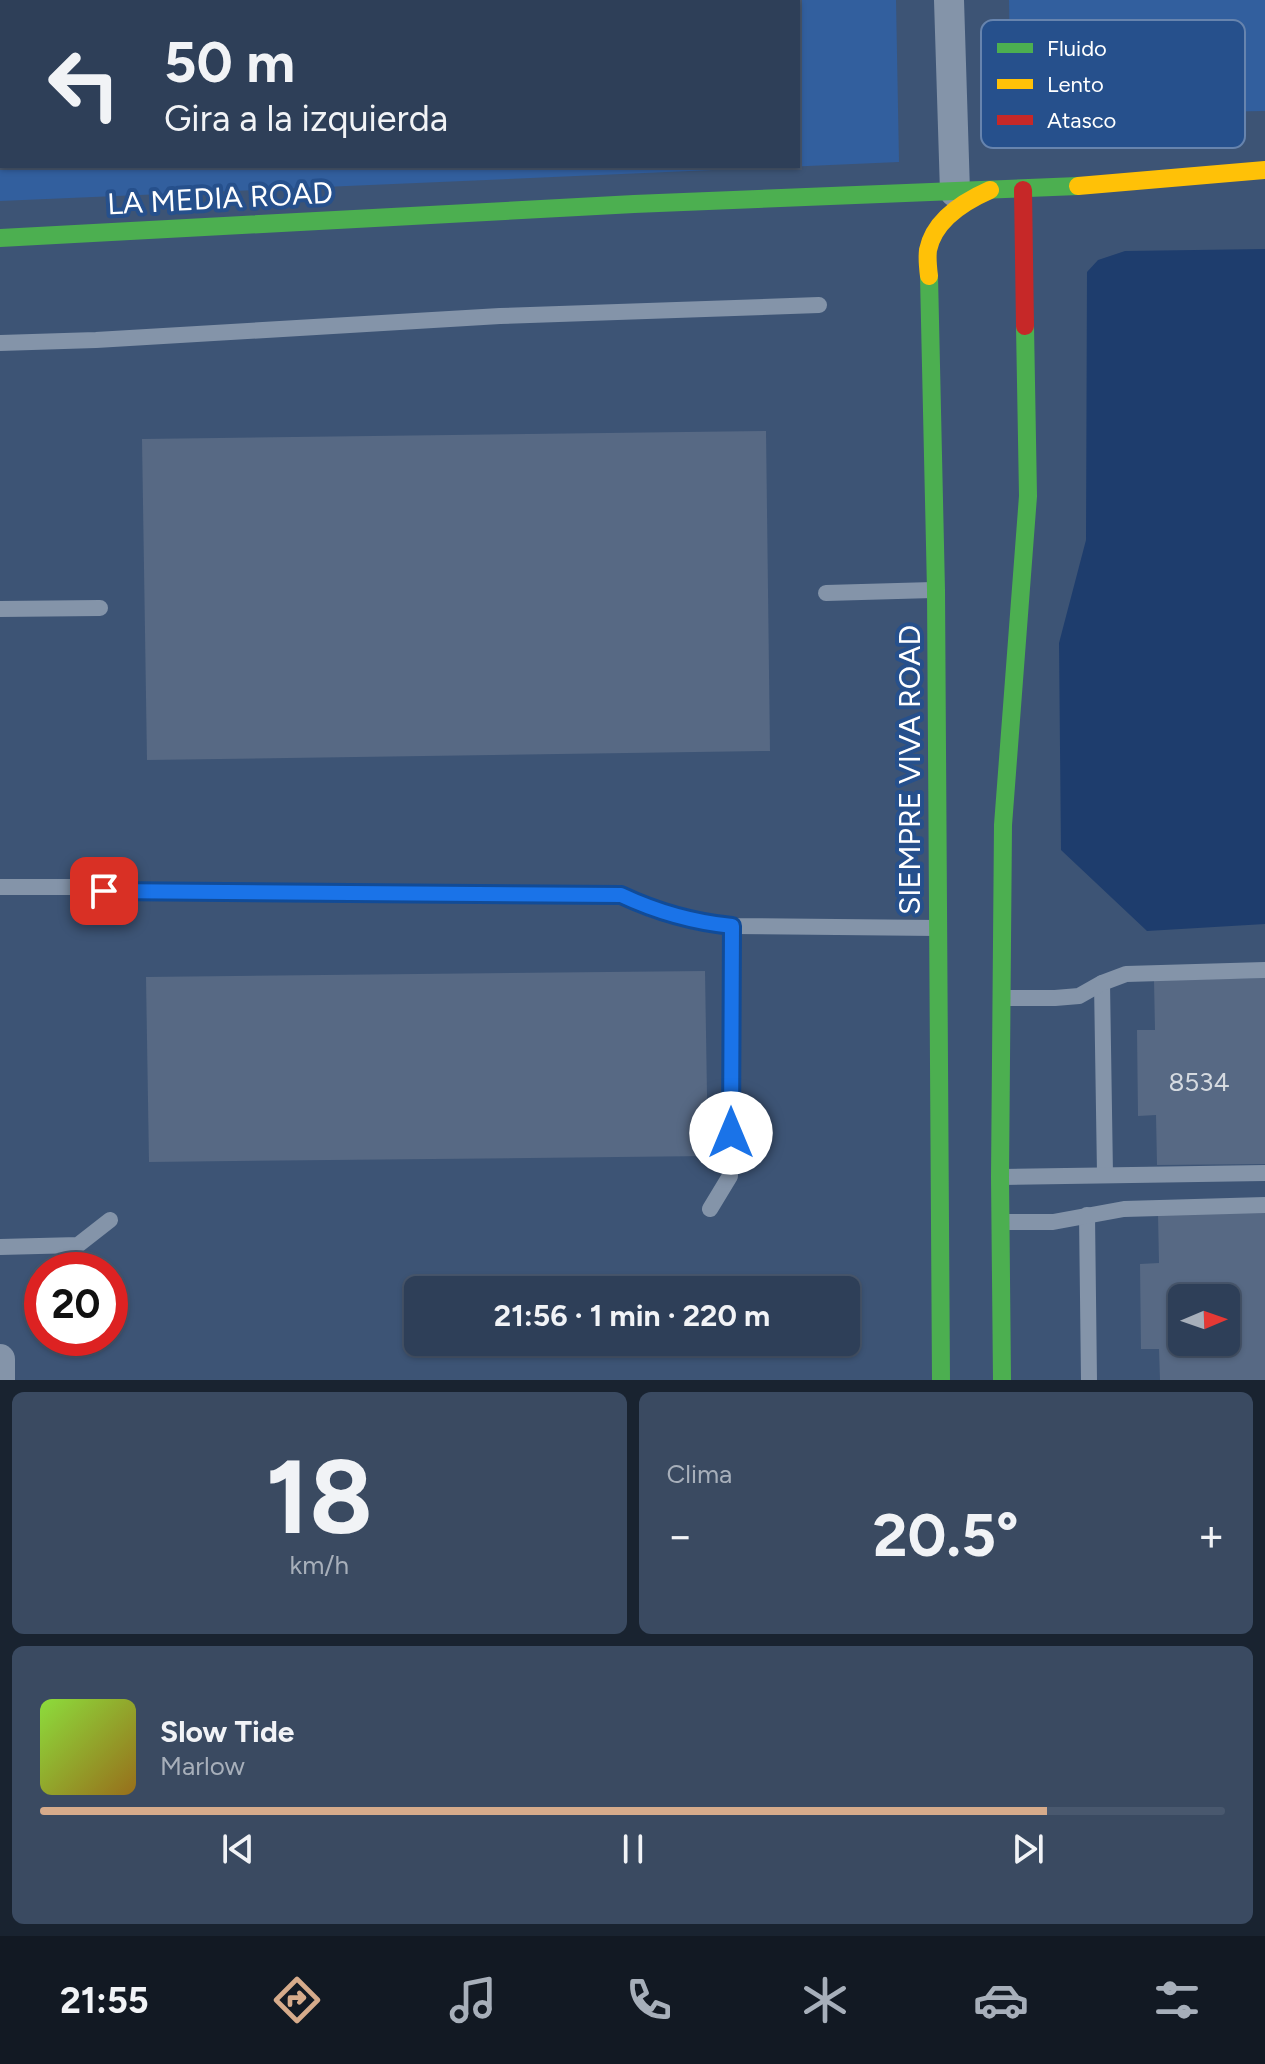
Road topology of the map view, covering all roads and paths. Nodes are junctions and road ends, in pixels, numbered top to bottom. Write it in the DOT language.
graph roads {
  1 [pos="949,0"];
  2 [pos="1265,170"];
  3 [pos="1115,185"];
  4 [pos="990,190"];
  5 [pos="1023,190"];
  6 [pos="1235,191"];
  7 [pos="955,192"];
  8 [pos="0,238"];
  9 [pos="819,305"];
  10 [pos="0,343"];
  11 [pos="936,590"];
  12 [pos="826,593"];
  13 [pos="100,608"];
  14 [pos="0,609"];
  15 [pos="0,887"];
  16 [pos="732,926"];
  17 [pos="938,928"];
  18 [pos="1265,970"];
  19 [pos="1102,983"];
  20 [pos="1001,998"];
  21 [pos="1265,1173"];
  22 [pos="1105,1174"];
  23 [pos="1000,1177"];
  24 [pos="1265,1205"];
  25 [pos="710,1209"];
  26 [pos="1087,1215"];
  27 [pos="110,1220"];
  28 [pos="1001,1222"];
  29 [pos="0,1247"];
  30 [pos="0,1359"];
  31 [pos="0,1380"];
  32 [pos="941,1380"];
  33 [pos="1002,1380"];
  34 [pos="1089,1380"];
  1 -- 7 [label="street"];
  2 -- 3 [label="main road, LA MEDIA ROAD"];
  3 -- 5 [label="main road, LA MEDIA ROAD"];
  3 -- 6 [label="main road, LA MEDIA ROAD"];
  4 -- 5 [label="main road, LA MEDIA ROAD"];
  4 -- 7 [label="main road, LA MEDIA ROAD"];
  4 -- 11 [label="main road, SIEMPRE VIVA ROAD"];
  5 -- 20 [label="main road"];
  7 -- 8 [label="main road, LA MEDIA ROAD"];
  9 -- 10 [label="lane"];
  11 -- 12 [label="lane"];
  11 -- 17 [label="main road, SIEMPRE VIVA ROAD"];
  13 -- 14 [label="lane"];
  15 -- 16 [label="lane"];
  16 -- 17 [label="lane"];
  16 -- 25 [label="lane"];
  17 -- 32 [label="main road, SIEMPRE VIVA ROAD"];
  18 -- 19 [label="lane"];
  19 -- 20 [label="lane"];
  19 -- 22 [label="lane"];
  20 -- 23 [label="main road"];
  21 -- 22 [label="lane"];
  22 -- 23 [label="lane"];
  23 -- 28 [label="main road"];
  24 -- 26 [label="lane"];
  26 -- 28 [label="lane"];
  26 -- 34 [label="lane"];
  27 -- 29 [label="lane"];
  28 -- 33 [label="main road"];
  30 -- 31 [label="street"];
}
